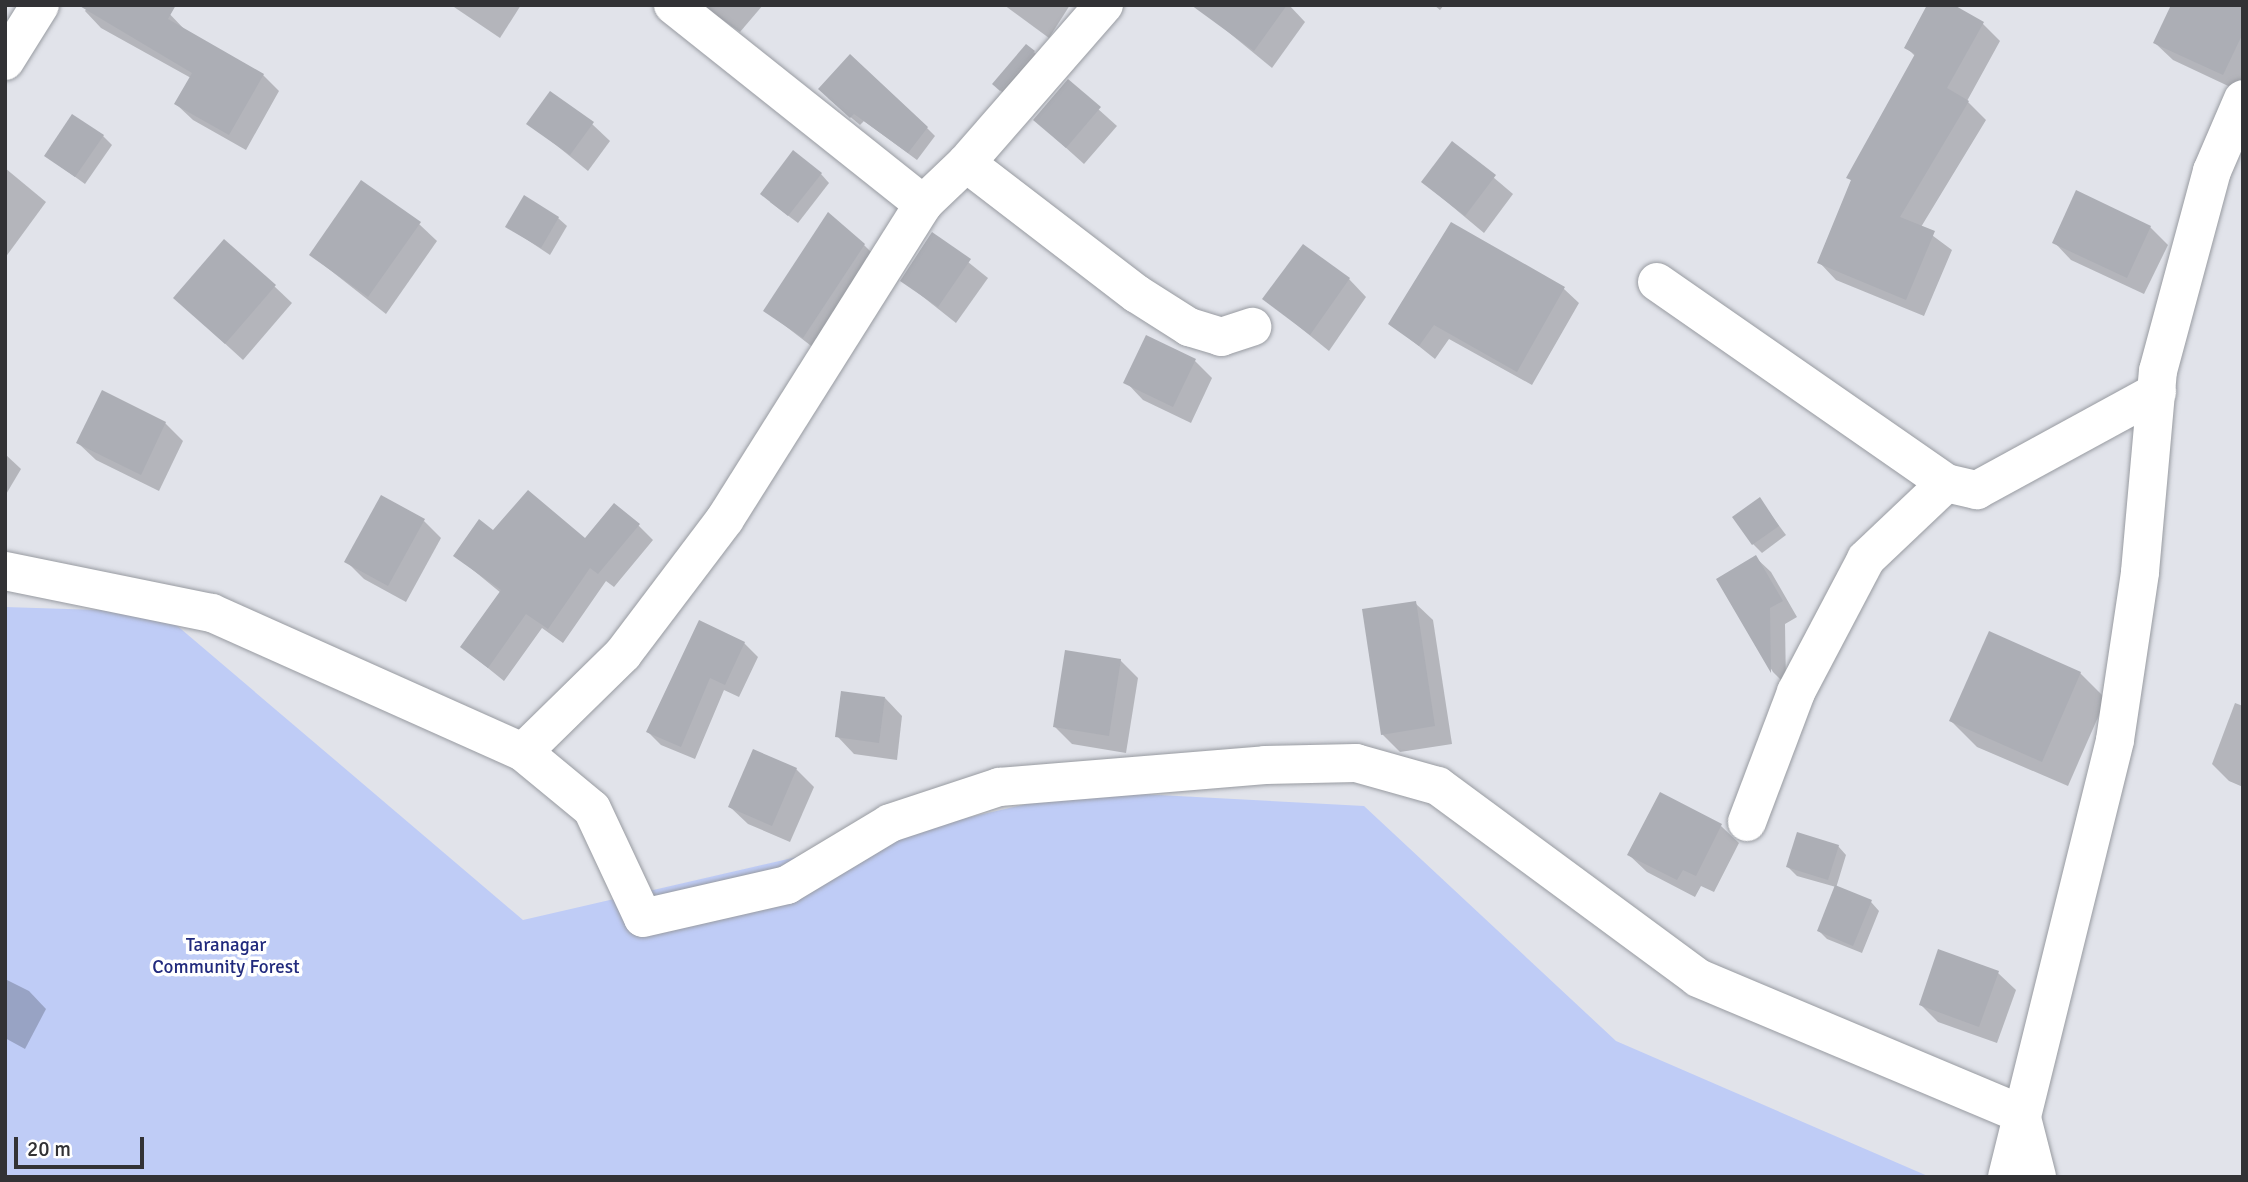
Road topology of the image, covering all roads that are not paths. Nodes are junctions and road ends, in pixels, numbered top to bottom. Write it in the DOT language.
graph roads {
  1 [pos="40,5"];
  2 [pos="673,5"];
  3 [pos="1104,5"];
  4 [pos="5,61"];
  5 [pos="2243,99"];
  6 [pos="966,163"];
  7 [pos="923,204"];
  8 [pos="1657,282"];
  9 [pos="1252,327"];
  10 [pos="2157,392"];
  11 [pos="1946,483"];
  12 [pos="5,572"];
  13 [pos="523,752"];
  14 [pos="1747,822"];
  15 [pos="2021,1114"];
  16 [pos="2007,1177"];
  17 [pos="2037,1177"];
  1 -- 4 [label="street"];
  2 -- 7 [label="street"];
  3 -- 6 [label="street"];
  5 -- 10 [label="street"];
  6 -- 7 [label="street"];
  6 -- 9 [label="street"];
  7 -- 13 [label="street"];
  8 -- 11 [label="street"];
  10 -- 11 [label="street"];
  10 -- 15 [label="street"];
  11 -- 14 [label="street"];
  12 -- 13 [label="street"];
  13 -- 15 [label="street"];
  15 -- 16 [label="street"];
  15 -- 17 [label="street"];
}
